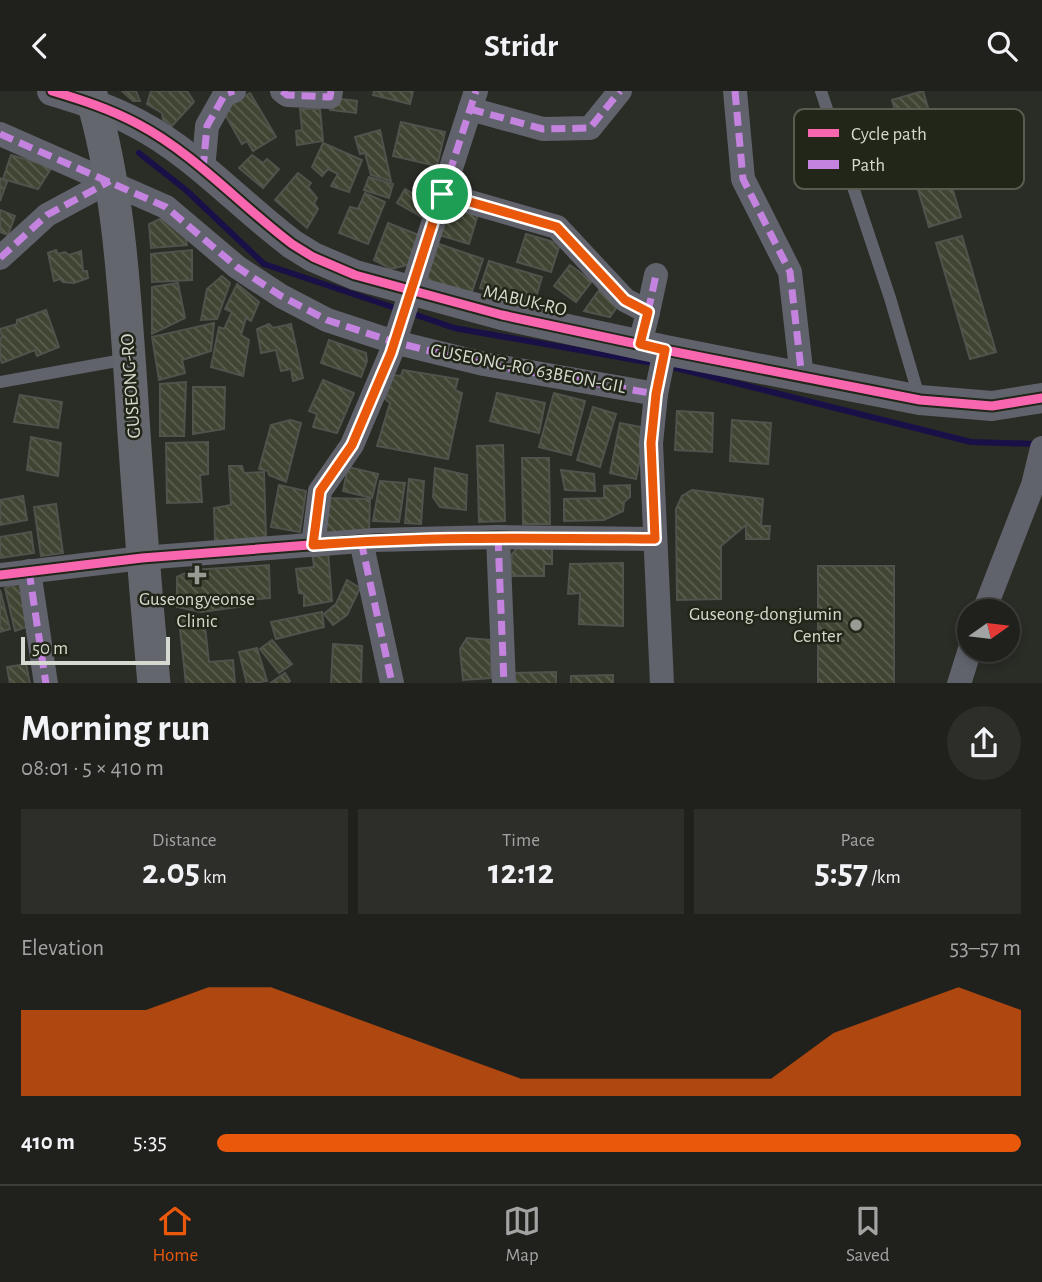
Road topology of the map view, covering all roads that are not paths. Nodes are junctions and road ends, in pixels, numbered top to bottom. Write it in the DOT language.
graph roads {
  1 [pos="52,91"];
  2 [pos="234,91"];
  3 [pos="282,91"];
  4 [pos="331,91"];
  5 [pos="621,91"];
  6 [pos="736,91"];
  7 [pos="821,91"];
  8 [pos="92,97"];
  9 [pos="473,100"];
  10 [pos="827,109"];
  11 [pos="0,134"];
  12 [pos="203,170"];
  13 [pos="110,181"];
  14 [pos="854,189"];
  15 [pos="442,194"];
  16 [pos="0,258"];
  17 [pos="656,275"];
  18 [pos="410,291"];
  19 [pos="648,312"];
  20 [pos="394,342"];
  21 [pos="652,347"];
  22 [pos="129,358"];
  23 [pos="802,378"];
  24 [pos="0,382"];
  25 [pos="656,392"];
  26 [pos="1042,398"];
  27 [pos="920,401"];
  28 [pos="1042,448"];
  29 [pos="498,537"];
  30 [pos="655,539"];
  31 [pos="361,541"];
  32 [pos="313,545"];
  33 [pos="142,558"];
  34 [pos="29,571"];
  35 [pos="0,575"];
  36 [pos="989,599"];
  37 [pos="966,662"];
  38 [pos="46,683"];
  39 [pos="154,683"];
  40 [pos="392,683"];
  41 [pos="504,683"];
  42 [pos="662,683"];
  43 [pos="959,683"];
  1 -- 8 [label="street, MABUK-RO"];
  2 -- 12 [label="street"];
  3 -- 4 [label="street"];
  5 -- 9 [label="street"];
  6 -- 23 [label="street"];
  7 -- 10 [label="lane"];
  8 -- 12 [label="street, MABUK-RO"];
  8 -- 13 [label="main road, GUSEONG-RO"];
  9 -- 15 [label="street"];
  11 -- 13 [label="street, GUSEONG-RO 63BEON-GIL"];
  12 -- 18 [label="street, MABUK-RO"];
  13 -- 16 [label="street"];
  13 -- 20 [label="street, GUSEONG-RO 63BEON-GIL"];
  13 -- 22 [label="main road, GUSEONG-RO"];
  14 -- 27 [label="lane"];
  15 -- 18 [label="street"];
  15 -- 19 [label="street"];
  17 -- 19 [label="street"];
  18 -- 20 [label="street"];
  18 -- 21 [label="street, MABUK-RO"];
  19 -- 21 [label="street"];
  20 -- 25 [label="street, GUSEONG-RO 63BEON-GIL"];
  20 -- 32 [label="street"];
  21 -- 23 [label="street, MABUK-RO"];
  21 -- 25 [label="street"];
  22 -- 24 [label="lane"];
  22 -- 33 [label="main road, GUSEONG-RO"];
  23 -- 27 [label="street, MABUK-RO"];
  25 -- 30 [label="street"];
  26 -- 27 [label="street, MABUK-RO"];
  28 -- 36 [label="street"];
  29 -- 30 [label="street"];
  29 -- 31 [label="street"];
  29 -- 41 [label="street"];
  30 -- 42 [label="street"];
  31 -- 32 [label="street"];
  31 -- 40 [label="street"];
  32 -- 33 [label="street"];
  33 -- 34 [label="street"];
  33 -- 39 [label="main road, GUSEONG-RO"];
  34 -- 35 [label="street"];
  34 -- 38 [label="street"];
  37 -- 43 [label="street"];
}
